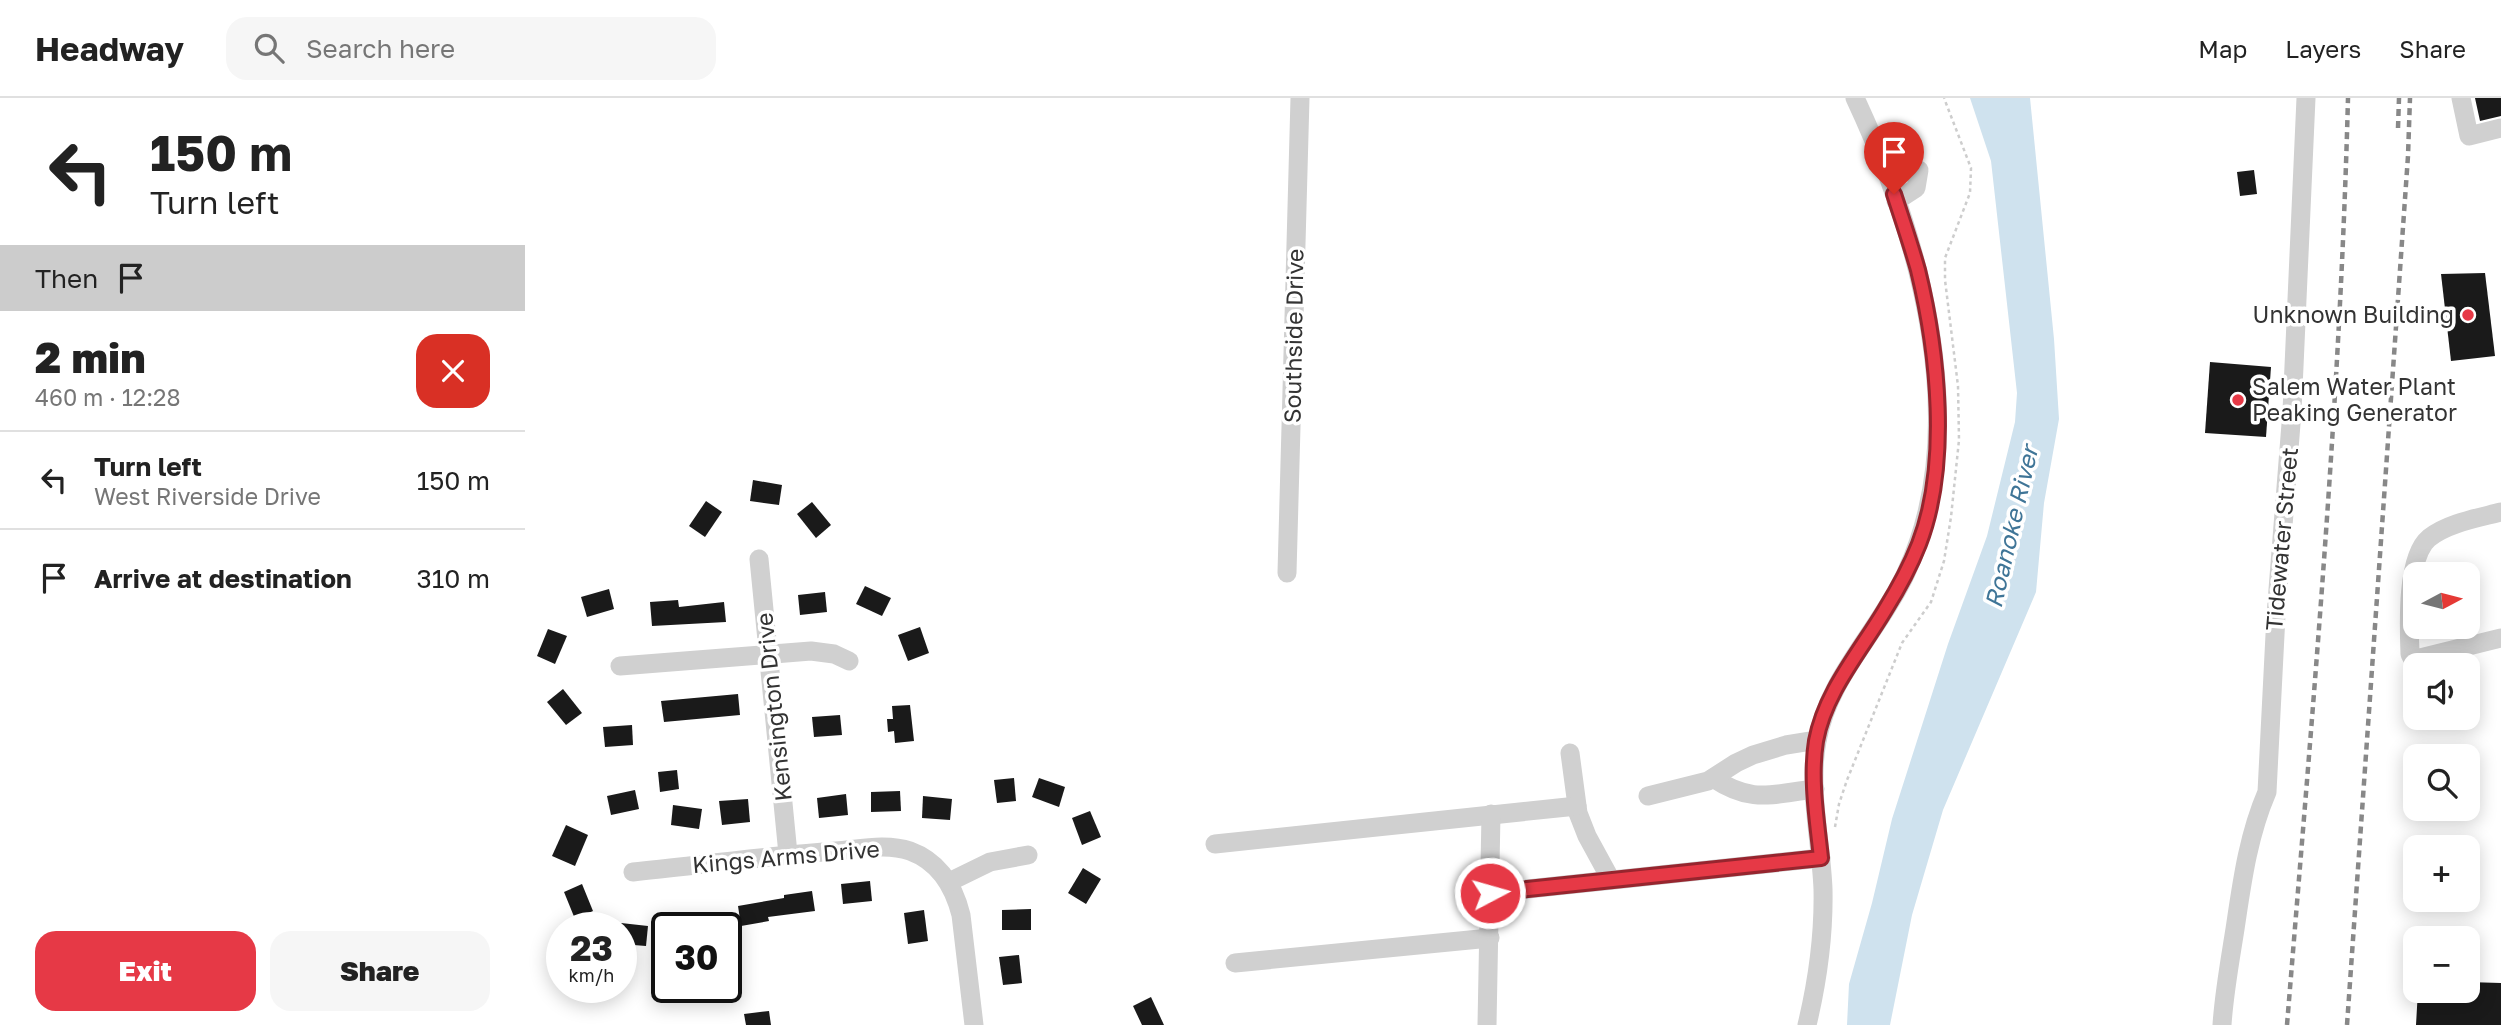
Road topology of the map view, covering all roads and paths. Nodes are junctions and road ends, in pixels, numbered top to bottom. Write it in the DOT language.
graph roads {
  1 [pos="1300,98"];
  2 [pos="1855,98"];
  3 [pos="2306,98"];
  4 [pos="2461,98"];
  5 [pos="2501,128"];
  6 [pos="1919,170"];
  7 [pos="1896,201"];
  8 [pos="2501,512"];
  9 [pos="759,559"];
  10 [pos="1287,573"];
  11 [pos="2501,638"];
  12 [pos="769,654"];
  13 [pos="849,661"];
  14 [pos="620,666"];
  15 [pos="1817,740"];
  16 [pos="1570,753"];
  17 [pos="1713,778"];
  18 [pos="1815,789"];
  19 [pos="1648,796"];
  20 [pos="1577,806"];
  21 [pos="1491,814"];
  22 [pos="1215,844"];
  23 [pos="788,855"];
  24 [pos="1028,855"];
  25 [pos="1821,858"];
  26 [pos="633,872"];
  27 [pos="1611,880"];
  28 [pos="949,882"];
  29 [pos="1490,893"];
  30 [pos="1490,938"];
  31 [pos="1235,963"];
  32 [pos="974,1025"];
  33 [pos="1487,1025"];
  34 [pos="1807,1025"];
  35 [pos="2222,1025"];
  1 -- 10 [label="street, Southside Drive"];
  2 -- 7 [label="street"];
  3 -- 35 [label="street, Tidewater Street"];
  4 -- 5 [label="street"];
  6 -- 7 [label="street"];
  7 -- 15 [label="street"];
  8 -- 11 [label="street"];
  9 -- 12 [label="street, Kensington Drive"];
  12 -- 13 [label="street"];
  12 -- 14 [label="street"];
  12 -- 23 [label="street, Kensington Drive"];
  15 -- 17 [label="street"];
  15 -- 18 [label="street"];
  16 -- 20 [label="street"];
  17 -- 18 [label="street"];
  17 -- 19 [label="street"];
  18 -- 25 [label="street"];
  20 -- 21 [label="street"];
  20 -- 27 [label="street"];
  21 -- 22 [label="street"];
  21 -- 29 [label="street"];
  23 -- 26 [label="street, Kings Arms Drive"];
  23 -- 28 [label="street, Kings Arms Drive"];
  24 -- 28 [label="street"];
  25 -- 27 [label="street"];
  25 -- 34 [label="street"];
  27 -- 29 [label="street"];
  28 -- 32 [label="street, Kings Arms Drive"];
  29 -- 30 [label="street"];
  30 -- 31 [label="street"];
  30 -- 33 [label="street"];
}
